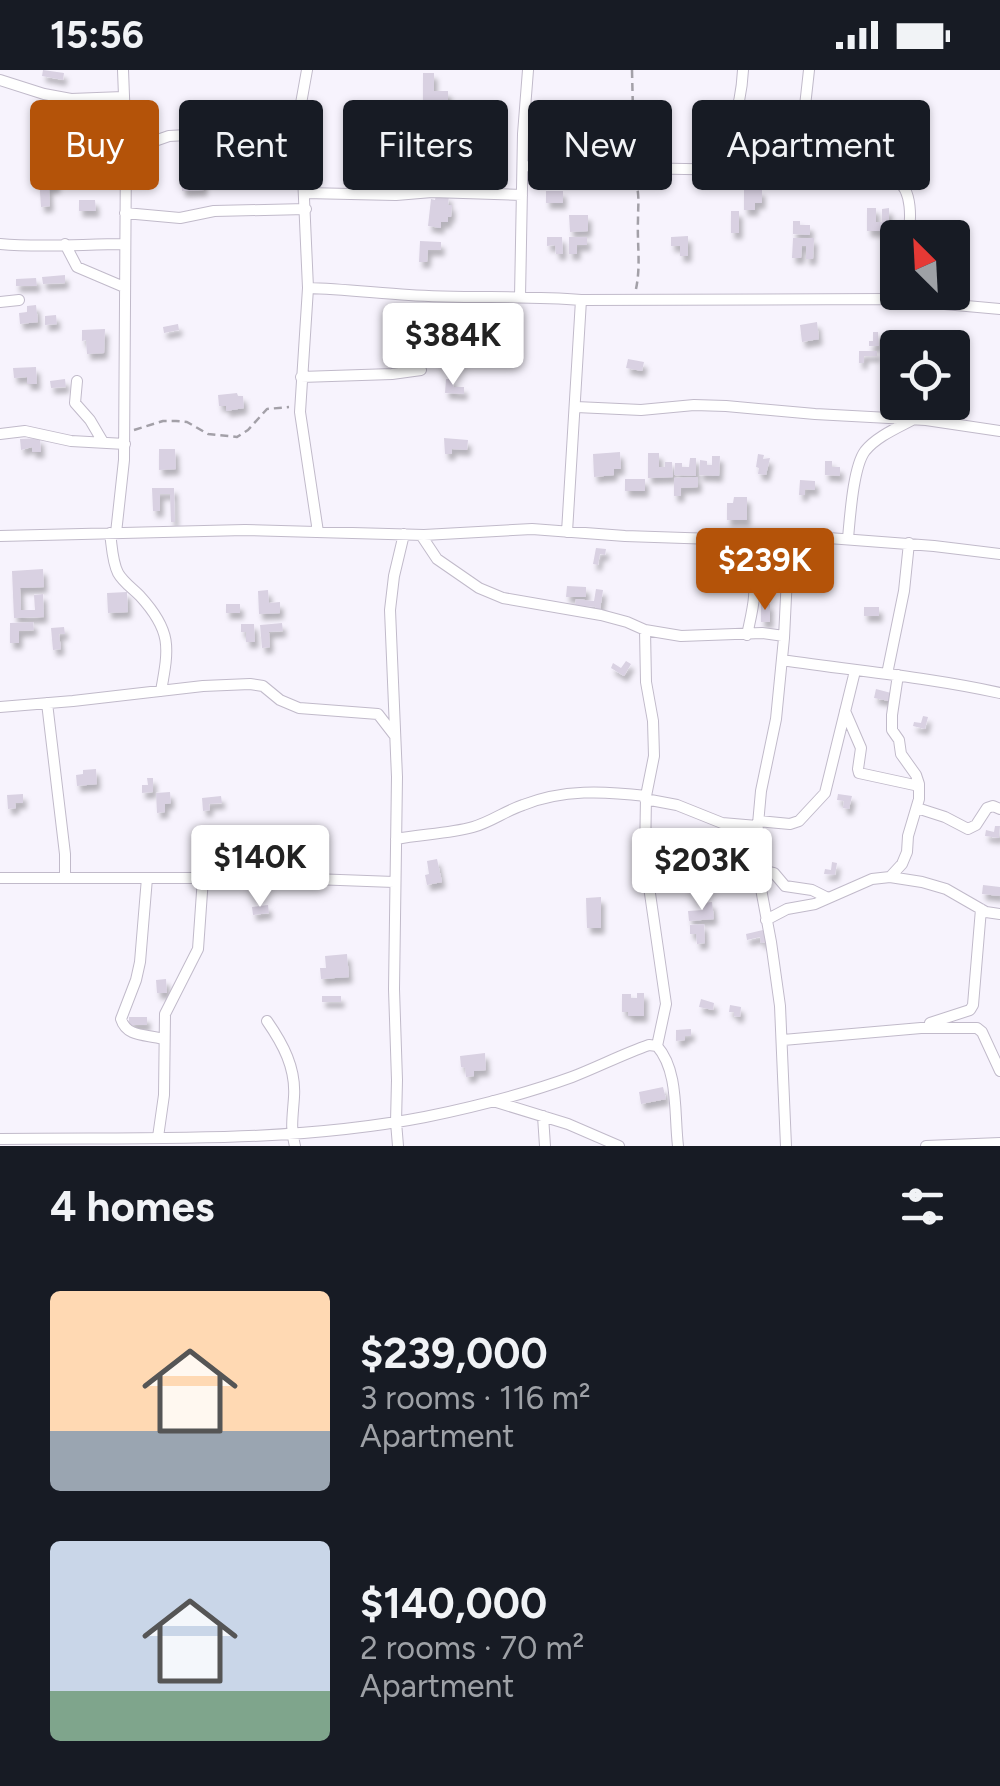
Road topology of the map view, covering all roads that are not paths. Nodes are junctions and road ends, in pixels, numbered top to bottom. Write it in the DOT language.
graph roads {
  1 [pos="123,70"];
  2 [pos="307,70"];
  3 [pos="528,70"];
  4 [pos="742,70"];
  5 [pos="809,70"];
  6 [pos="0,80"];
  7 [pos="123,97"];
  8 [pos="123,100"];
  9 [pos="738,100"];
  10 [pos="806,100"];
  11 [pos="522,166"];
  12 [pos="692,170"];
  13 [pos="125,190"];
  14 [pos="905,190"];
  15 [pos="305,193"];
  16 [pos="522,196"];
  17 [pos="306,209"];
  18 [pos="125,213"];
  19 [pos="909,220"];
  20 [pos="0,244"];
  21 [pos="66,244"];
  22 [pos="124,244"];
  23 [pos="124,287"];
  24 [pos="308,288"];
  25 [pos="880,296"];
  26 [pos="520,297"];
  27 [pos="19,300"];
  28 [pos="581,300"];
  29 [pos="0,302"];
  30 [pos="970,305"];
  31 [pos="1000,309"];
  32 [pos="421,370"];
  33 [pos="301,377"];
  34 [pos="77,381"];
  35 [pos="576,406"];
  36 [pos="880,418"];
  37 [pos="913,420"];
  38 [pos="1000,431"];
  39 [pos="0,434"];
  40 [pos="124,440"];
  41 [pos="104,442"];
  42 [pos="318,532"];
  43 [pos="567,532"];
  44 [pos="113,534"];
  45 [pos="404,534"];
  46 [pos="421,535"];
  47 [pos="789,535"];
  48 [pos="0,536"];
  49 [pos="848,538"];
  50 [pos="719,539"];
  51 [pos="909,544"];
  52 [pos="1000,554"];
  53 [pos="645,630"];
  54 [pos="747,635"];
  55 [pos="784,636"];
  56 [pos="782,660"];
  57 [pos="856,671"];
  58 [pos="892,675"];
  59 [pos="162,692"];
  60 [pos="1000,692"];
  61 [pos="46,703"];
  62 [pos="0,707"];
  63 [pos="845,711"];
  64 [pos="396,737"];
  65 [pos="919,786"];
  66 [pos="646,798"];
  67 [pos="918,808"];
  68 [pos="1000,809"];
  69 [pos="758,824"];
  70 [pos="396,839"];
  71 [pos="757,870"];
  72 [pos="890,877"];
  73 [pos="0,878"];
  74 [pos="66,878"];
  75 [pos="147,878"];
  76 [pos="203,878"];
  77 [pos="394,882"];
  78 [pos="828,898"];
  79 [pos="981,909"];
  80 [pos="1000,914"];
  81 [pos="766,920"];
  82 [pos="266,1022"];
  83 [pos="920,1028"];
  84 [pos="163,1039"];
  85 [pos="782,1040"];
  86 [pos="657,1046"];
  87 [pos="1000,1072"];
  88 [pos="493,1101"];
  89 [pos="543,1116"];
  90 [pos="396,1122"];
  91 [pos="291,1133"];
  92 [pos="158,1137"];
  93 [pos="0,1139"];
  94 [pos="259,1140"];
  95 [pos="142,1142"];
  96 [pos="1000,1142"];
  97 [pos="295,1146"];
  98 [pos="398,1146"];
  99 [pos="545,1146"];
  100 [pos="619,1146"];
  101 [pos="678,1146"];
  102 [pos="786,1146"];
  103 [pos="926,1146"];
  1 -- 7 [label="street"];
  2 -- 15 [label="street"];
  3 -- 11 [label="street"];
  4 -- 9 [label="street"];
  5 -- 10 [label="street"];
  6 -- 7 [label="street"];
  7 -- 8 [label="street"];
  11 -- 12 [label="street"];
  11 -- 16 [label="street"];
  13 -- 18 [label="street"];
  14 -- 19 [label="street"];
  15 -- 16 [label="street"];
  15 -- 17 [label="street"];
  16 -- 26 [label="street"];
  17 -- 18 [label="street"];
  17 -- 24 [label="street"];
  18 -- 22 [label="street"];
  20 -- 21 [label="street"];
  21 -- 22 [label="street"];
  21 -- 23 [label="street"];
  22 -- 23 [label="street"];
  23 -- 40 [label="street"];
  24 -- 26 [label="street"];
  24 -- 33 [label="street"];
  25 -- 28 [label="street"];
  26 -- 28 [label="street"];
  27 -- 29 [label="street"];
  28 -- 35 [label="street"];
  30 -- 31 [label="street"];
  32 -- 33 [label="street"];
  33 -- 42 [label="street"];
  34 -- 41 [label="street"];
  35 -- 36 [label="street"];
  35 -- 43 [label="street"];
  37 -- 38 [label="street"];
  37 -- 49 [label="street"];
  39 -- 41 [label="street"];
  40 -- 41 [label="street"];
  40 -- 44 [label="street"];
  42 -- 44 [label="street"];
  42 -- 45 [label="street"];
  43 -- 46 [label="street"];
  43 -- 50 [label="street"];
  44 -- 48 [label="street"];
  44 -- 59 [label="street"];
  45 -- 46 [label="street"];
  45 -- 64 [label="street"];
  46 -- 53 [label="street"];
  47 -- 49 [label="street"];
  47 -- 50 [label="street"];
  47 -- 55 [label="street"];
  49 -- 51 [label="street"];
  50 -- 54 [label="street"];
  51 -- 52 [label="street"];
  51 -- 58 [label="street"];
  53 -- 54 [label="street"];
  53 -- 66 [label="street"];
  54 -- 55 [label="street"];
  55 -- 56 [label="street"];
  56 -- 57 [label="street"];
  56 -- 69 [label="street"];
  57 -- 58 [label="street"];
  57 -- 63 [label="street"];
  58 -- 60 [label="street"];
  58 -- 65 [label="street"];
  59 -- 61 [label="street"];
  59 -- 64 [label="street"];
  61 -- 62 [label="street"];
  61 -- 74 [label="street"];
  63 -- 65 [label="street"];
  63 -- 69 [label="street"];
  64 -- 70 [label="street"];
  65 -- 67 [label="street"];
  66 -- 69 [label="street"];
  66 -- 70 [label="street"];
  66 -- 86 [label="street"];
  67 -- 68 [label="street"];
  67 -- 72 [label="street"];
  69 -- 71 [label="street"];
  70 -- 77 [label="street"];
  71 -- 78 [label="street"];
  71 -- 81 [label="street"];
  72 -- 78 [label="street"];
  72 -- 79 [label="street"];
  73 -- 74 [label="street"];
  74 -- 75 [label="street"];
  75 -- 76 [label="street"];
  75 -- 84 [label="street"];
  76 -- 77 [label="street"];
  76 -- 84 [label="street"];
  77 -- 90 [label="street"];
  78 -- 81 [label="street"];
  79 -- 80 [label="street"];
  79 -- 83 [label="street"];
  81 -- 85 [label="street"];
  82 -- 91 [label="street"];
  83 -- 85 [label="street"];
  83 -- 87 [label="street"];
  84 -- 92 [label="street"];
  85 -- 102 [label="street"];
  86 -- 88 [label="street"];
  86 -- 101 [label="street"];
  88 -- 89 [label="street"];
  88 -- 90 [label="street"];
  89 -- 99 [label="street"];
  89 -- 100 [label="street"];
  90 -- 91 [label="street"];
  90 -- 98 [label="street"];
  91 -- 94 [label="street"];
  91 -- 97 [label="street"];
  92 -- 94 [label="street"];
  92 -- 95 [label="street"];
  93 -- 95 [label="street"];
  96 -- 103 [label="street"];
}
